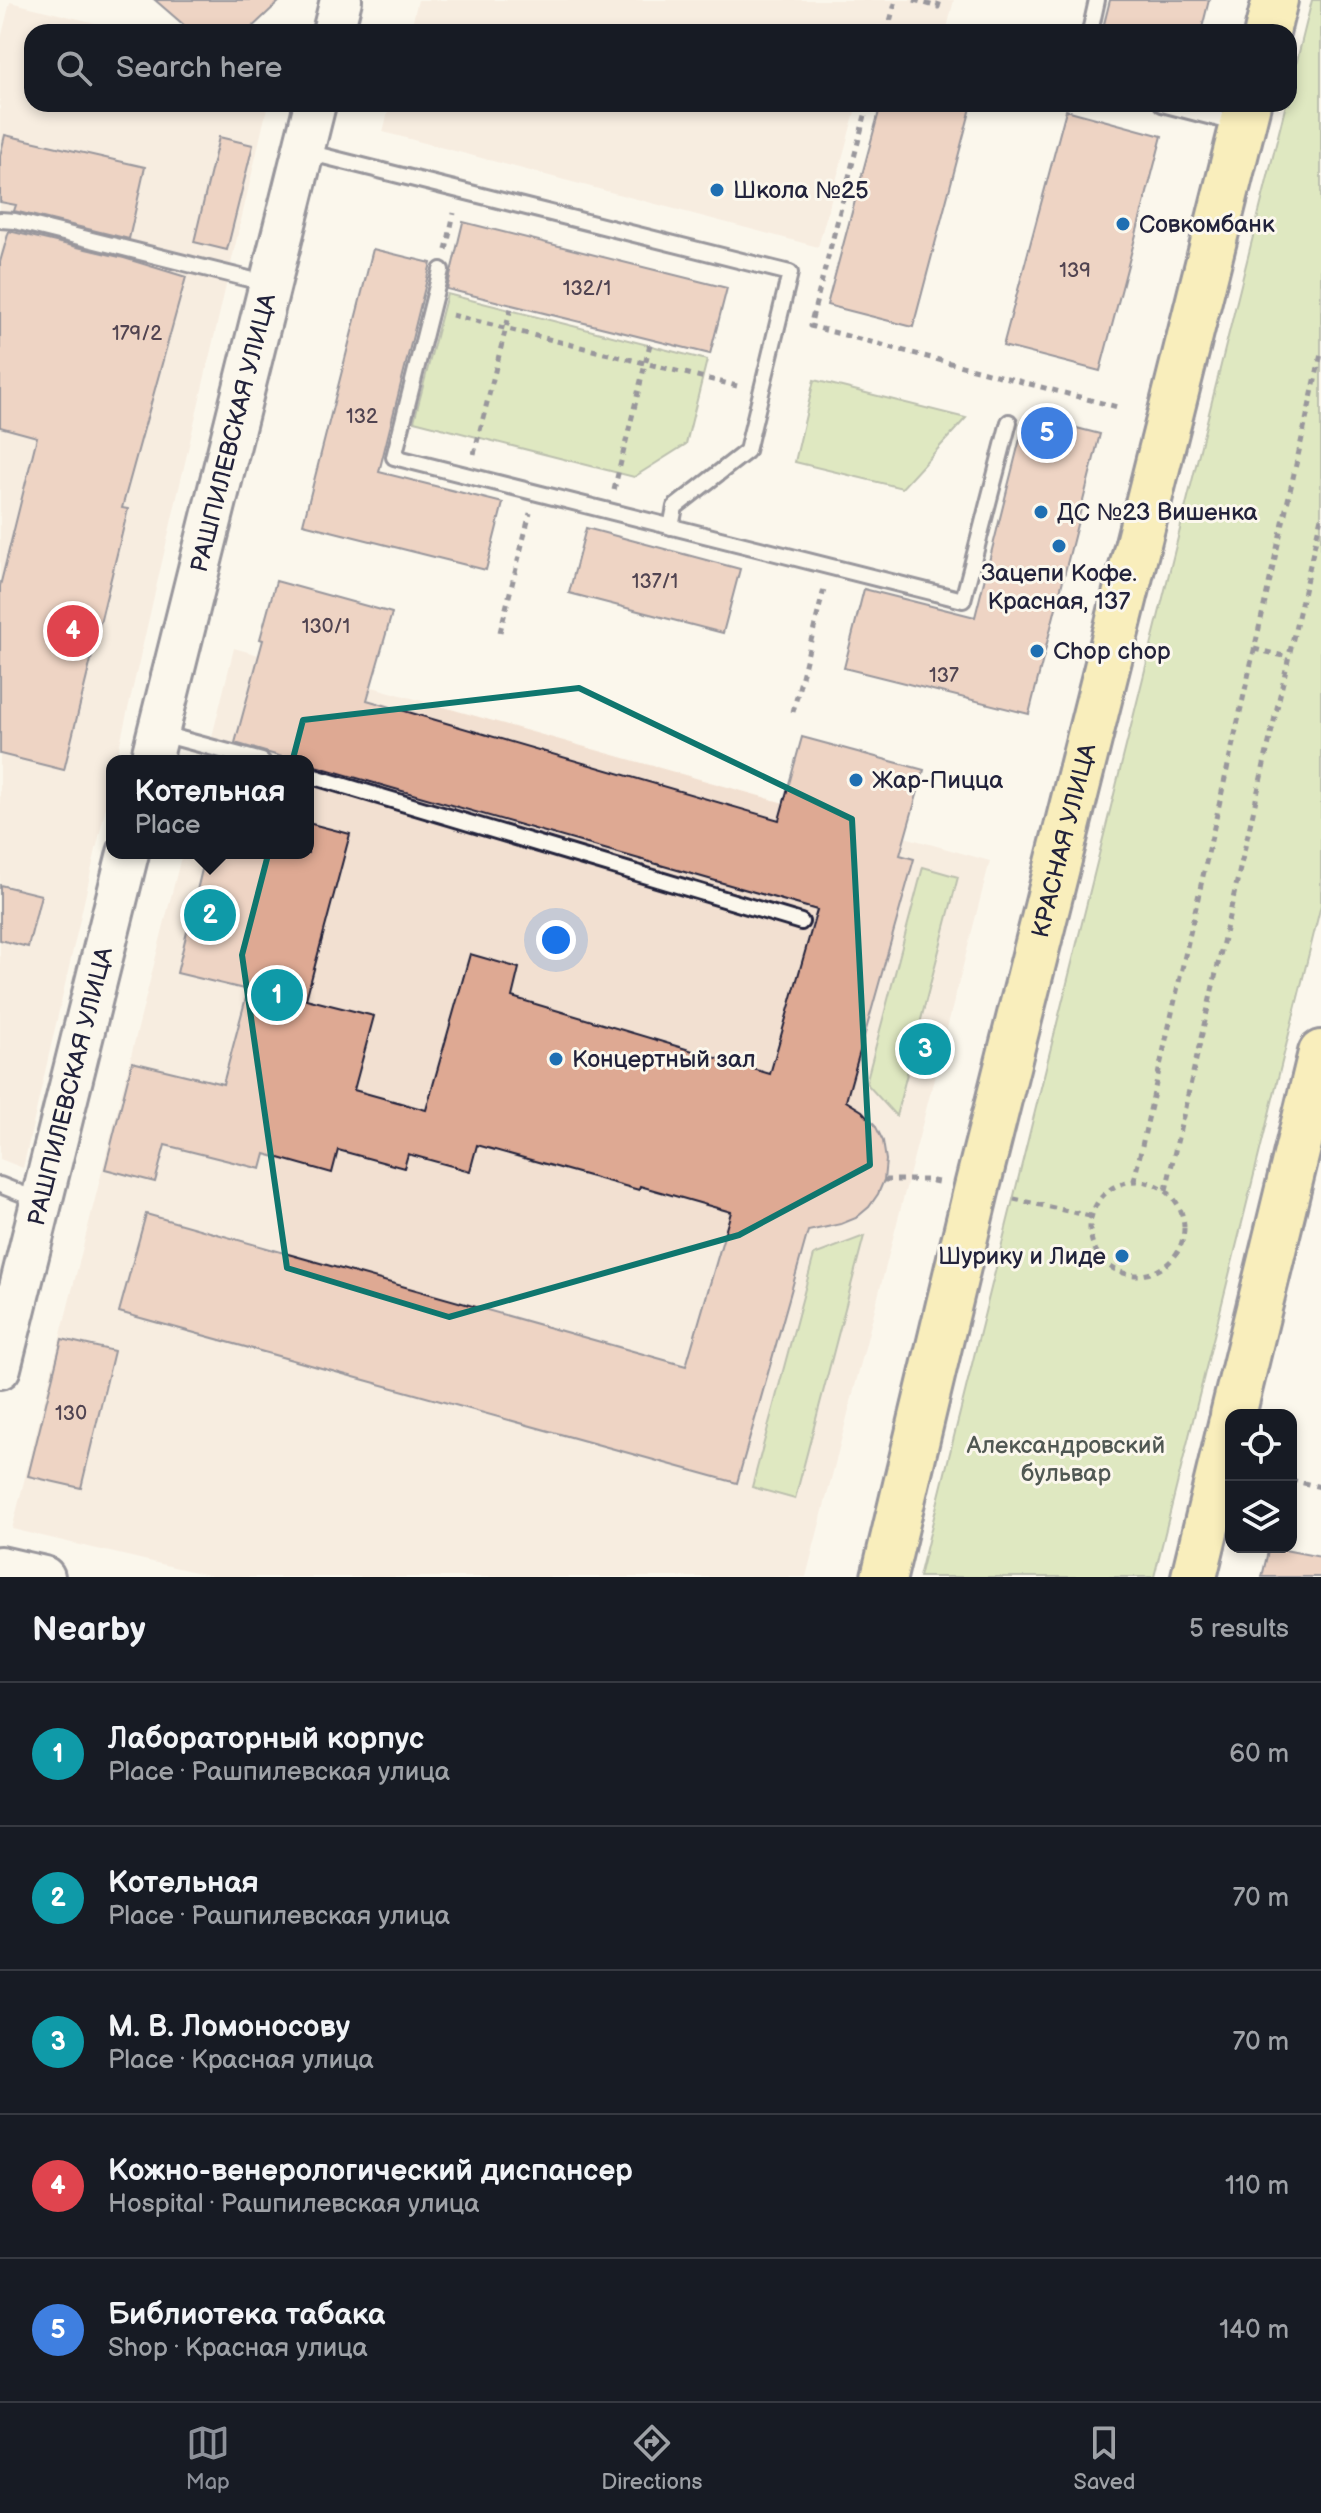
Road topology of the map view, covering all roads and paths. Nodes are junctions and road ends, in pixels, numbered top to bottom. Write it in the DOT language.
graph roads {
  1 [pos="341,0"];
  2 [pos="896,0"];
  3 [pos="914,0"];
  4 [pos="940,0"];
  5 [pos="1097,0"];
  6 [pos="1275,0"];
  7 [pos="335,24"];
  8 [pos="889,24"];
  9 [pos="1092,24"];
  10 [pos="1269,24"];
  11 [pos="313,112"];
  12 [pos="866,112"];
  13 [pos="1245,112"];
  14 [pos="303,151"];
  15 [pos="460,190"];
  16 [pos="0,220"];
  17 [pos="441,270"];
  18 [pos="270,284"];
  19 [pos="512,304"];
  20 [pos="432,309"];
  21 [pos="506,328"];
  22 [pos="651,340"];
  23 [pos="1321,354"];
  24 [pos="646,363"];
  25 [pos="762,392"];
  26 [pos="1121,408"];
  27 [pos="1009,422"];
  28 [pos="469,476"];
  29 [pos="536,493"];
  30 [pos="608,511"];
  31 [pos="1321,517"];
  32 [pos="671,527"];
  33 [pos="830,566"];
  34 [pos="500,632"];
  35 [pos="1254,649"];
  36 [pos="1288,657"];
  37 [pos="793,712"];
  38 [pos="154,747"];
  39 [pos="242,755"];
  40 [pos="314,777"];
  41 [pos="126,859"];
  42 [pos="801,922"];
  43 [pos="1321,1053"];
  44 [pos="1315,1100"];
  45 [pos="1134,1181"];
  46 [pos="0,1185"];
  47 [pos="1166,1190"];
  48 [pos="40,1201"];
  49 [pos="0,1368"];
  50 [pos="1235,1409"];
  51 [pos="1225,1449"];
  52 [pos="1295,1481"];
  53 [pos="1321,1487"];
  54 [pos="0,1567"];
  55 [pos="44,1577"];
  56 [pos="884,1577"];
  57 [pos="1194,1577"];
  1 -- 7 [label="street"];
  2 -- 8 [label="path"];
  3 -- 4 [label="path"];
  5 -- 9 [label="lane"];
  6 -- 10 [label="main road"];
  11 -- 14 [label="street, РАШПИЛЕВСКАЯ УЛИЦА"];
  12 -- 26 [label="path"];
  13 -- 56 [label="main road, КРАСНАЯ УЛИЦА"];
  14 -- 15 [label="lane"];
  14 -- 18 [label="street, РАШПИЛЕВСКАЯ УЛИЦА"];
  15 -- 17 [label="path"];
  15 -- 25 [label="lane"];
  16 -- 18 [label="lane"];
  17 -- 20 [label="lane"];
  18 -- 38 [label="street, РАШПИЛЕВСКАЯ УЛИЦА"];
  19 -- 21 [label="path"];
  20 -- 21 [label="path"];
  20 -- 28 [label="lane"];
  21 -- 24 [label="path"];
  21 -- 28 [label="path"];
  22 -- 24 [label="path"];
  23 -- 35 [label="path"];
  24 -- 25 [label="path"];
  24 -- 30 [label="path"];
  25 -- 32 [label="lane"];
  27 -- 33 [label="lane"];
  28 -- 29 [label="lane"];
  29 -- 30 [label="lane"];
  29 -- 34 [label="path"];
  30 -- 32 [label="lane"];
  31 -- 36 [label="path"];
  32 -- 33 [label="lane"];
  33 -- 37 [label="path"];
  35 -- 36 [label="path"];
  35 -- 45 [label="path"];
  36 -- 47 [label="path"];
  38 -- 39 [label="lane"];
  40 -- 42 [label="lane"];
  41 -- 48 [label="street, РАШПИЛЕВСКАЯ УЛИЦА"];
  43 -- 44 [label="main road"];
  44 -- 50 [label="main road"];
  45 -- 47 [label="path"];
  45 -- 47 [label="path"];
  46 -- 48 [label="lane"];
  48 -- 49 [label="street, РАШПИЛЕВСКАЯ УЛИЦА"];
  51 -- 57 [label="main road"];
  52 -- 53 [label="path"];
  54 -- 55 [label="street"];
}
